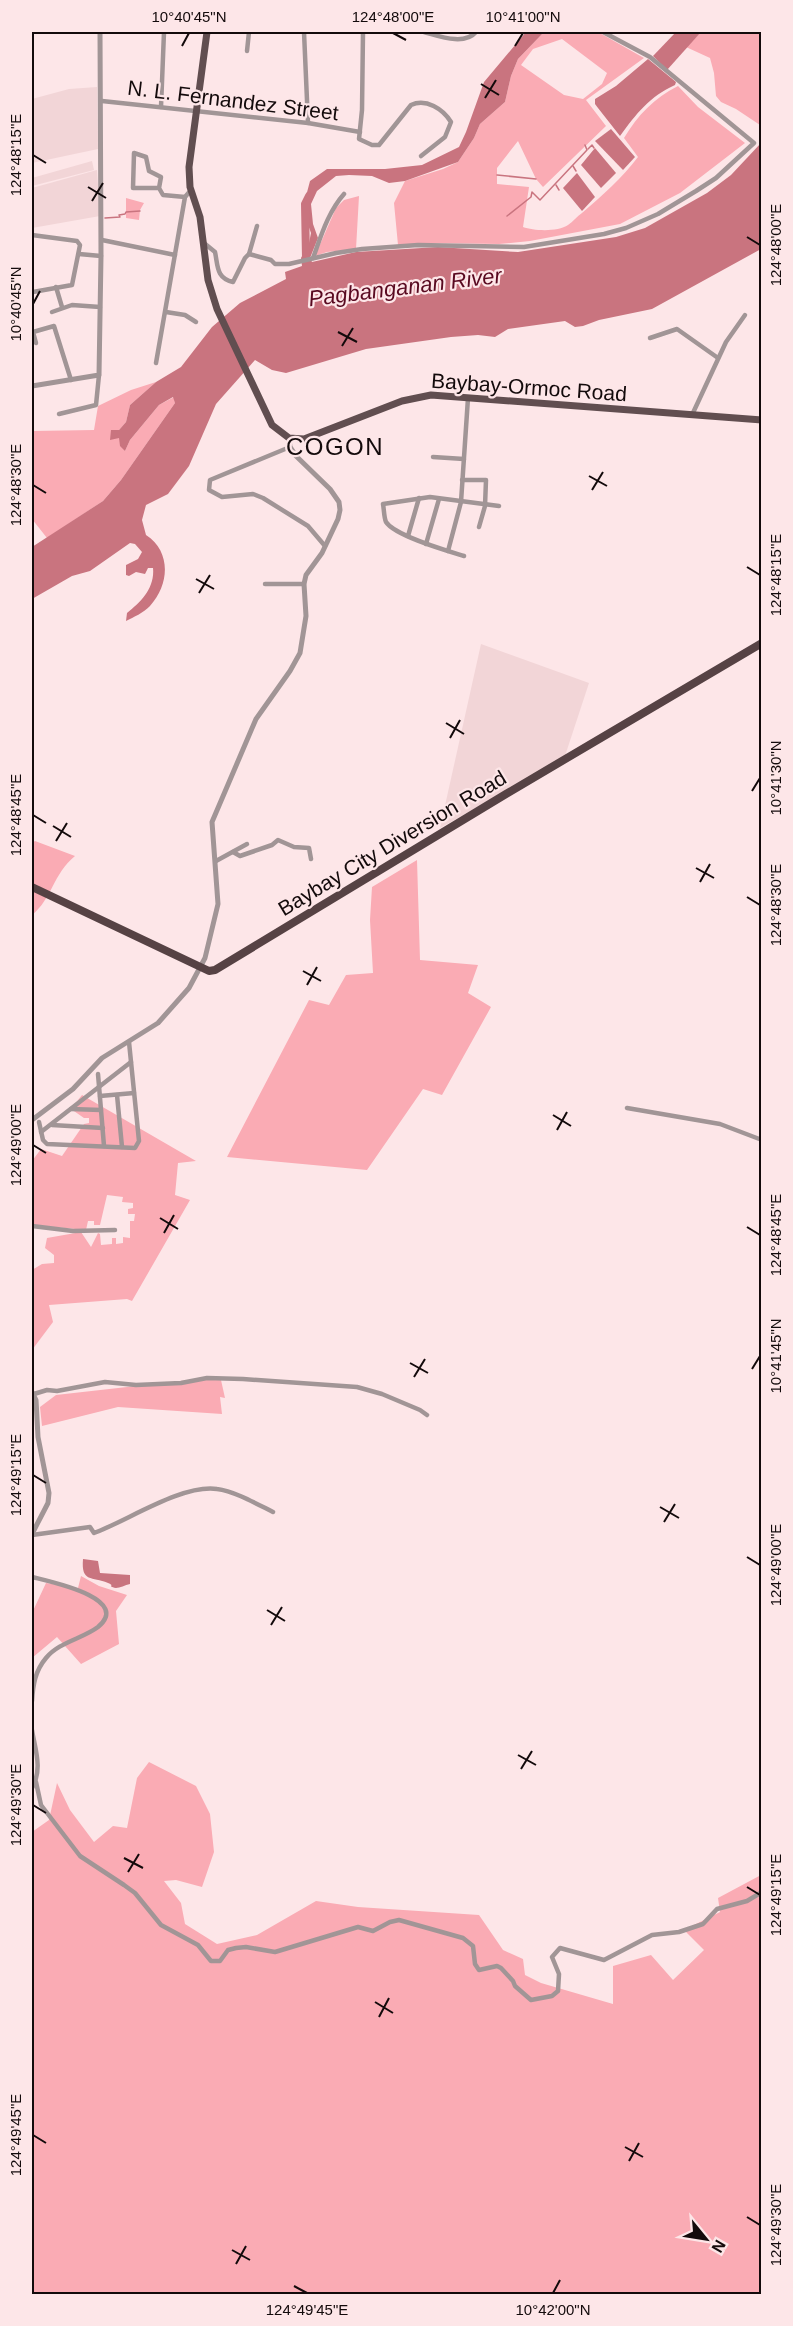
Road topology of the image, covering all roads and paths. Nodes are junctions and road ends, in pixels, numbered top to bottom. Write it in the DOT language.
graph roads {
  1 [pos="100,32"];
  2 [pos="164,32"];
  3 [pos="207,32"];
  4 [pos="249,32"];
  5 [pos="304,32"];
  6 [pos="363,32"];
  7 [pos="424,32"];
  8 [pos="476,32"];
  9 [pos="603,32"];
  10 [pos="247,51"];
  11 [pos="102,101"];
  12 [pos="161,107"];
  13 [pos="197,111"];
  14 [pos="308,123"];
  15 [pos="360,132"];
  16 [pos="421,156"];
  17 [pos="159,188"];
  18 [pos="190,188"];
  19 [pos="344,194"];
  20 [pos="185,197"];
  21 [pos="256,226"];
  22 [pos="32,235"];
  23 [pos="102,240"];
  24 [pos="204,243"];
  25 [pos="79,254"];
  26 [pos="249,254"];
  27 [pos="175,255"];
  28 [pos="101,256"];
  29 [pos="312,259"];
  30 [pos="56,287"];
  31 [pos="33,292"];
  32 [pos="100,307"];
  33 [pos="62,308"];
  34 [pos="52,312"];
  35 [pos="166,312"];
  36 [pos="745,315"];
  37 [pos="196,322"];
  38 [pos="650,338"];
  39 [pos="36,343"];
  40 [pos="718,358"];
  41 [pos="156,363"];
  42 [pos="99,375"];
  43 [pos="71,380"];
  44 [pos="32,386"];
  45 [pos="468,398"];
  46 [pos="59,414"];
  47 [pos="692,415"];
  48 [pos="762,420"];
  49 [pos="289,438"];
  50 [pos="290,447"];
  51 [pos="433,457"];
  52 [pos="464,459"];
  53 [pos="462,480"];
  54 [pos="419,498"];
  55 [pos="440,499"];
  56 [pos="461,502"];
  57 [pos="485,506"];
  58 [pos="499,506"];
  59 [pos="479,527"];
  60 [pos="408,536"];
  61 [pos="426,544"];
  62 [pos="325,546"];
  63 [pos="448,551"];
  64 [pos="464,556"];
  65 [pos="265,584"];
  66 [pos="303,584"];
  67 [pos="762,643"];
  68 [pos="247,844"];
  69 [pos="233,852"];
  70 [pos="311,860"];
  71 [pos="216,861"];
  72 [pos="32,887"];
  73 [pos="201,967"];
  74 [pos="129,1042"];
  75 [pos="131,1062"];
  76 [pos="98,1074"];
  77 [pos="99,1086"];
  78 [pos="134,1093"];
  79 [pos="117,1095"];
  80 [pos="100,1096"];
  81 [pos="627,1108"];
  82 [pos="71,1109"];
  83 [pos="101,1110"];
  84 [pos="32,1120"];
  85 [pos="39,1122"];
  86 [pos="50,1125"];
  87 [pos="103,1128"];
  88 [pos="41,1132"];
  89 [pos="762,1140"];
  90 [pos="104,1146"];
  91 [pos="122,1147"];
  92 [pos="32,1226"];
  93 [pos="115,1230"];
  94 [pos="33,1393"];
  95 [pos="427,1415"];
  96 [pos="273,1512"];
  97 [pos="32,1535"];
  98 [pos="32,1577"];
  99 [pos="32,1701"];
  100 [pos="32,1730"];
  101 [pos="36,1782"];
  102 [pos="32,1788"];
  103 [pos="762,1892"];
  1 -- 11 [label="street"];
  2 -- 12 [label="street"];
  3 -- 13 [label="main road"];
  4 -- 10 [label="street"];
  5 -- 14 [label="street"];
  6 -- 15 [label="street"];
  7 -- 8 [label="street"];
  9 -- 29 [label="street"];
  11 -- 12 [label="street, N. L. Fernandez Street"];
  11 -- 23 [label="street"];
  12 -- 13 [label="street, N. L. Fernandez Street"];
  13 -- 14 [label="street, N. L. Fernandez Street"];
  13 -- 18 [label="main road"];
  14 -- 15 [label="street, N. L. Fernandez Street"];
  15 -- 16 [label="street"];
  17 -- 17 [label="street"];
  17 -- 20 [label="street"];
  18 -- 20 [label="street"];
  18 -- 24 [label="main road"];
  19 -- 29 [label="street"];
  20 -- 27 [label="street"];
  21 -- 26 [label="street"];
  22 -- 25 [label="street"];
  23 -- 27 [label="street"];
  23 -- 28 [label="street"];
  24 -- 26 [label="street"];
  24 -- 49 [label="main road"];
  25 -- 28 [label="street"];
  25 -- 30 [label="street"];
  26 -- 29 [label="street"];
  27 -- 35 [label="street"];
  28 -- 32 [label="street"];
  30 -- 31 [label="street"];
  30 -- 33 [label="street"];
  32 -- 33 [label="street"];
  32 -- 42 [label="street"];
  33 -- 34 [label="street"];
  35 -- 37 [label="street"];
  35 -- 41 [label="street"];
  36 -- 40 [label="street"];
  38 -- 40 [label="street"];
  39 -- 43 [label="street"];
  40 -- 47 [label="street"];
  42 -- 43 [label="street"];
  42 -- 46 [label="street"];
  43 -- 44 [label="street"];
  45 -- 47 [label="main road, Baybay-Ormoc Road"];
  45 -- 49 [label="main road, Baybay-Ormoc Road"];
  45 -- 52 [label="street"];
  47 -- 48 [label="main road, Baybay-Ormoc Road"];
  49 -- 50 [label="street"];
  50 -- 62 [label="street"];
  50 -- 62 [label="street"];
  51 -- 52 [label="street"];
  52 -- 53 [label="street"];
  53 -- 56 [label="street"];
  53 -- 57 [label="street"];
  54 -- 55 [label="street"];
  54 -- 60 [label="street"];
  54 -- 60 [label="street"];
  55 -- 56 [label="street"];
  55 -- 61 [label="street"];
  56 -- 57 [label="street"];
  56 -- 63 [label="street"];
  57 -- 58 [label="street"];
  57 -- 59 [label="street"];
  60 -- 61 [label="street"];
  61 -- 63 [label="street"];
  62 -- 66 [label="street"];
  63 -- 64 [label="street"];
  65 -- 66 [label="street"];
  66 -- 71 [label="street"];
  67 -- 73 [label="highway, Baybay City Diversion Road"];
  68 -- 69 [label="street"];
  69 -- 70 [label="street"];
  69 -- 71 [label="street"];
  71 -- 73 [label="street"];
  72 -- 73 [label="highway"];
  73 -- 74 [label="street"];
  74 -- 75 [label="street"];
  74 -- 84 [label="street"];
  75 -- 77 [label="street"];
  75 -- 78 [label="street"];
  76 -- 77 [label="street"];
  77 -- 80 [label="street"];
  77 -- 82 [label="street"];
  78 -- 79 [label="street"];
  78 -- 91 [label="street"];
  79 -- 80 [label="street"];
  79 -- 91 [label="street"];
  80 -- 83 [label="street"];
  81 -- 89 [label="street"];
  82 -- 83 [label="street"];
  82 -- 86 [label="street"];
  83 -- 87 [label="street"];
  85 -- 88 [label="street"];
  86 -- 87 [label="street"];
  86 -- 88 [label="street"];
  87 -- 90 [label="street"];
  88 -- 90 [label="street"];
  90 -- 91 [label="street"];
  92 -- 93 [label="street"];
  94 -- 95 [label="street"];
  94 -- 97 [label="street"];
  96 -- 97 [label="street"];
  98 -- 99 [label="street"];
  100 -- 101 [label="street"];
  101 -- 102 [label="street"];
  101 -- 103 [label="street"];
}
